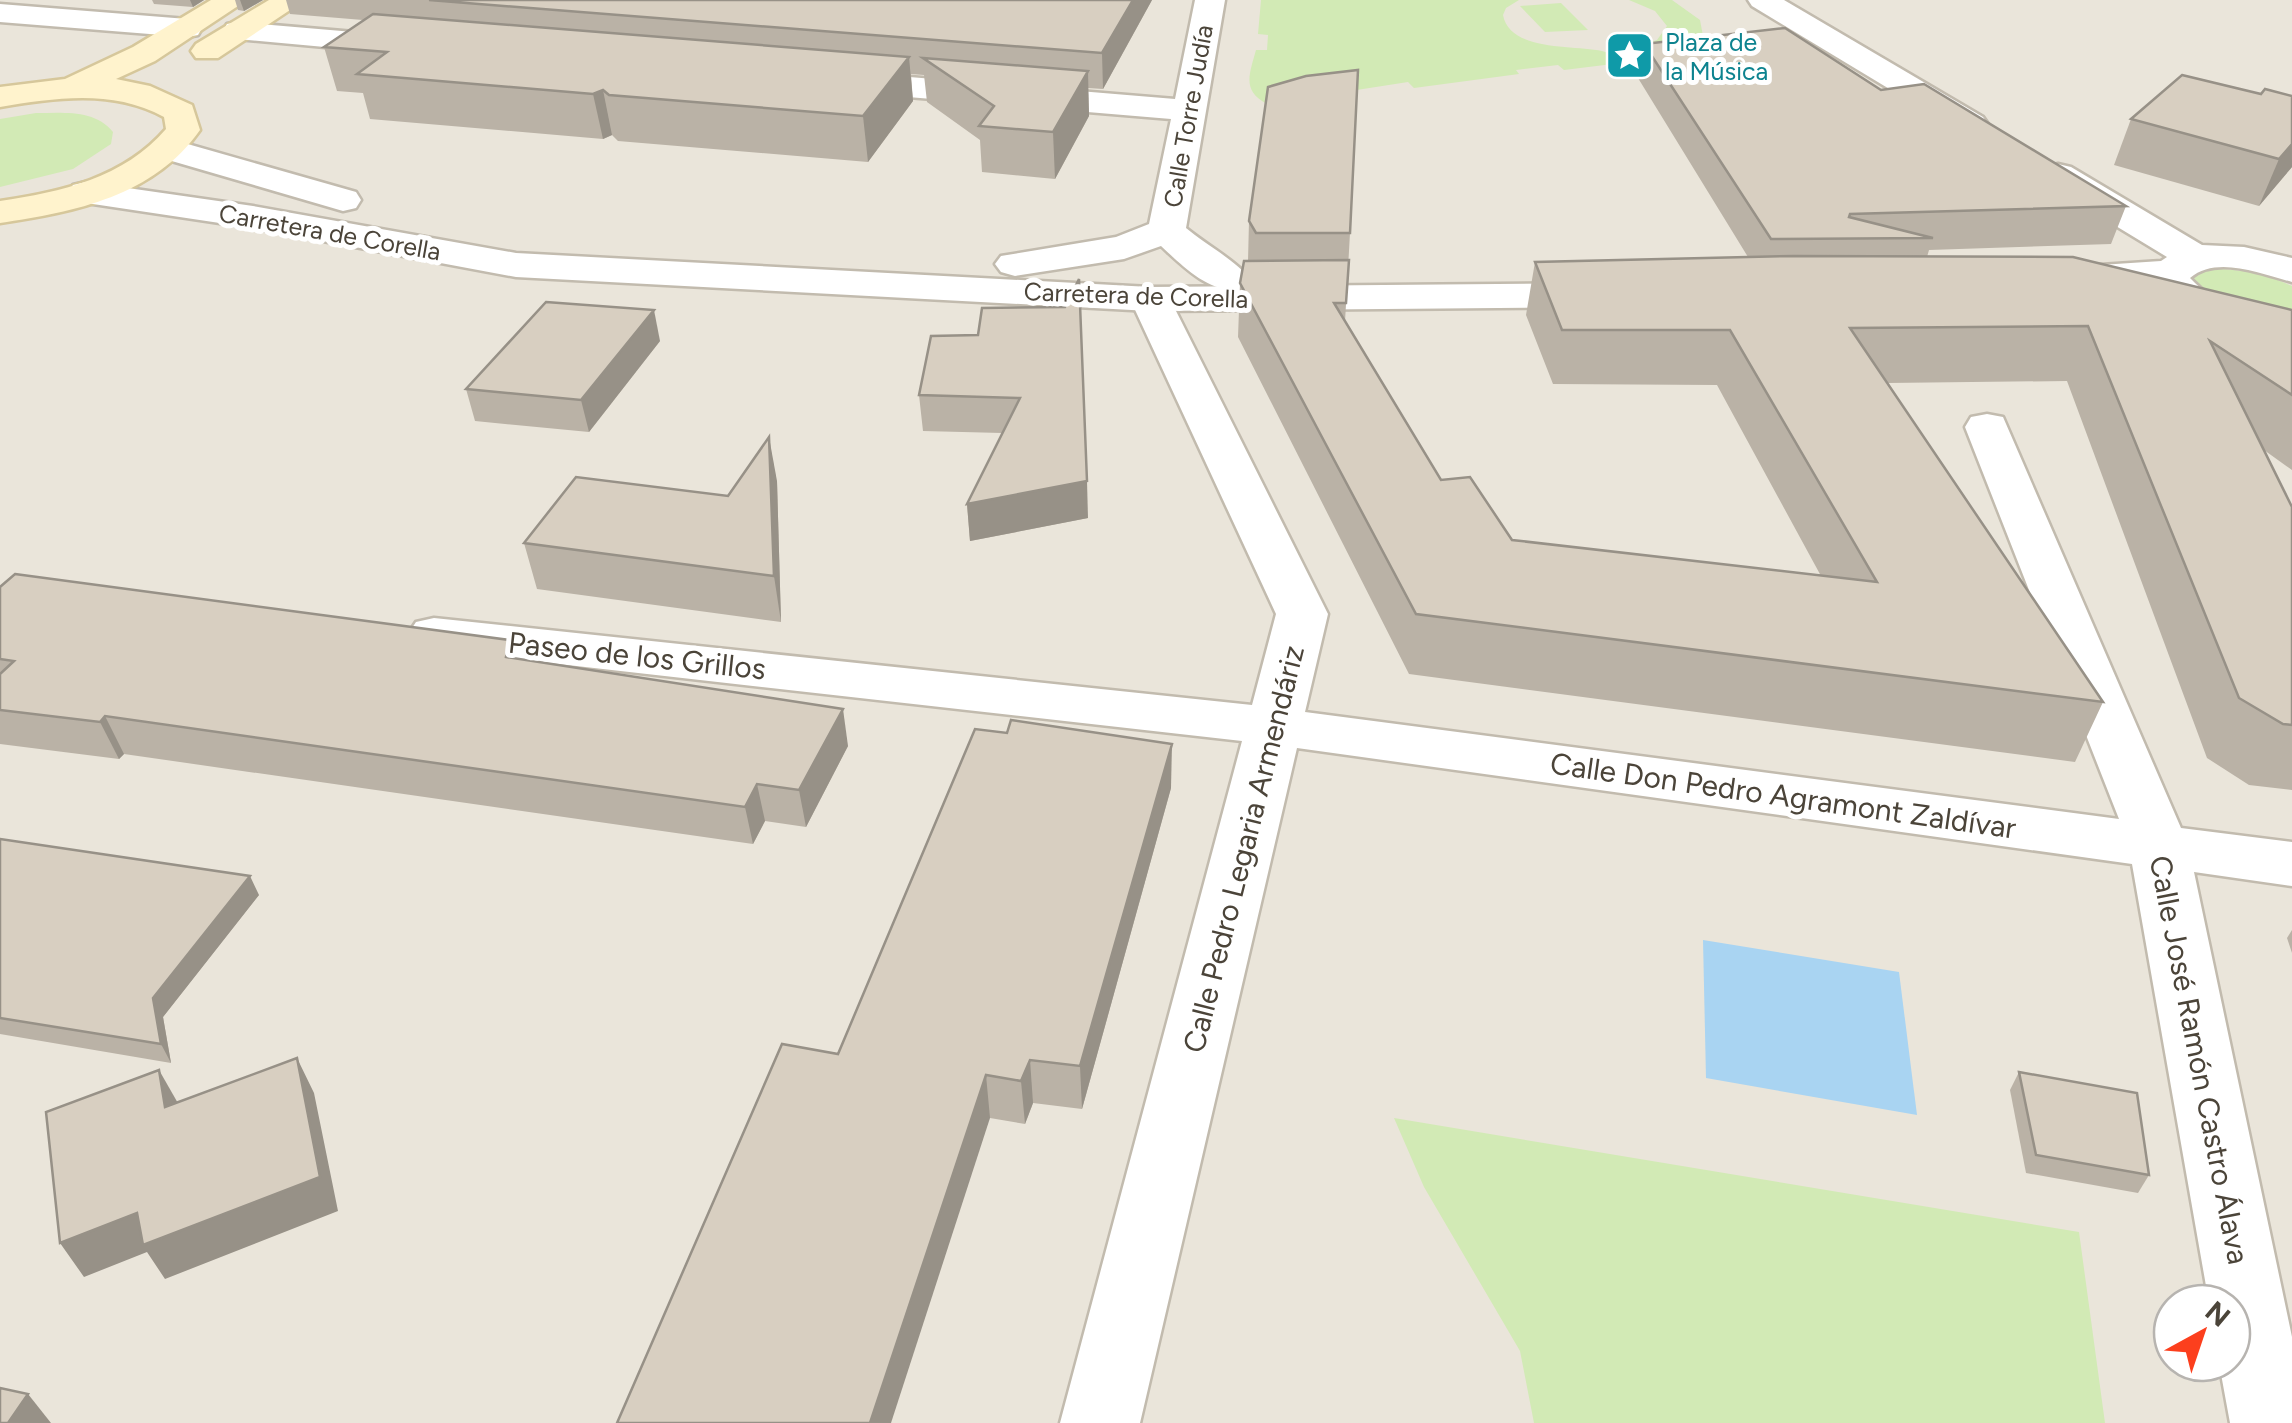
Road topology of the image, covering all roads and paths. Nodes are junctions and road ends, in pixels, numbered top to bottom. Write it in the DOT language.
graph roads {
  1 [pos="290,0"];
  2 [pos="1210,0"];
  3 [pos="1763,0"];
  4 [pos="0,13"];
  5 [pos="235,16"];
  6 [pos="187,28"];
  7 [pos="446,48"];
  8 [pos="802,78"];
  9 [pos="68,88"];
  10 [pos="0,97"];
  11 [pos="160,99"];
  12 [pos="1188,110"];
  13 [pos="2000,141"];
  14 [pos="170,150"];
  15 [pos="2034,161"];
  16 [pos="86,193"];
  17 [pos="0,212"];
  18 [pos="1167,232"];
  19 [pos="1015,264"];
  20 [pos="2292,270"];
  21 [pos="2187,279"];
  22 [pos="1231,280"];
  23 [pos="2032,285"];
  24 [pos="1150,299"];
  25 [pos="2292,330"];
  26 [pos="1987,427"];
  27 [pos="384,629"];
  28 [pos="1274,726"];
  29 [pos="2159,846"];
  30 [pos="2292,864"];
  31 [pos="1100,1423"];
  32 [pos="2270,1423"];
  1 -- 5 [label="main road"];
  2 -- 12 [label="street, Calle Torre Judía"];
  3 -- 13 [label="street"];
  4 -- 6 [label="street"];
  5 -- 6 [label="main road"];
  5 -- 7 [label="street"];
  5 -- 11 [label="main road"];
  6 -- 9 [label="main road"];
  8 -- 12 [label="street"];
  9 -- 10 [label="main road"];
  9 -- 11 [label="main road"];
  11 -- 14 [label="main road"];
  12 -- 18 [label="street, Calle Torre Judía"];
  14 -- 16 [label="main road"];
  14 -- 19 [label="street, Carretera de Corella"];
  15 -- 21 [label="street"];
  16 -- 17 [label="main road"];
  16 -- 24 [label="street, Carretera de Corella"];
  18 -- 19 [label="street, Calle Torre Judía"];
  18 -- 22 [label="street, Calle Torre Judía"];
  19 -- 22 [label="street, Carretera de Corella"];
  20 -- 21 [label="street"];
  21 -- 23 [label="street"];
  21 -- 25 [label="street"];
  22 -- 24 [label="street, Carretera de Corella"];
  24 -- 28 [label="street, Calle Pedro Legaria Armendáriz"];
  26 -- 29 [label="street, Calle José Ramón Castro Álava"];
  27 -- 28 [label="street, Paseo de los Grillos"];
  28 -- 29 [label="street, Calle Don Pedro Agramont Zaldívar"];
  28 -- 31 [label="street, Calle Pedro Legaria Armendáriz"];
  29 -- 30 [label="street, Calle Don Pedro Agramont Zaldívar"];
  29 -- 32 [label="street, Calle José Ramón Castro Álava"];
}
